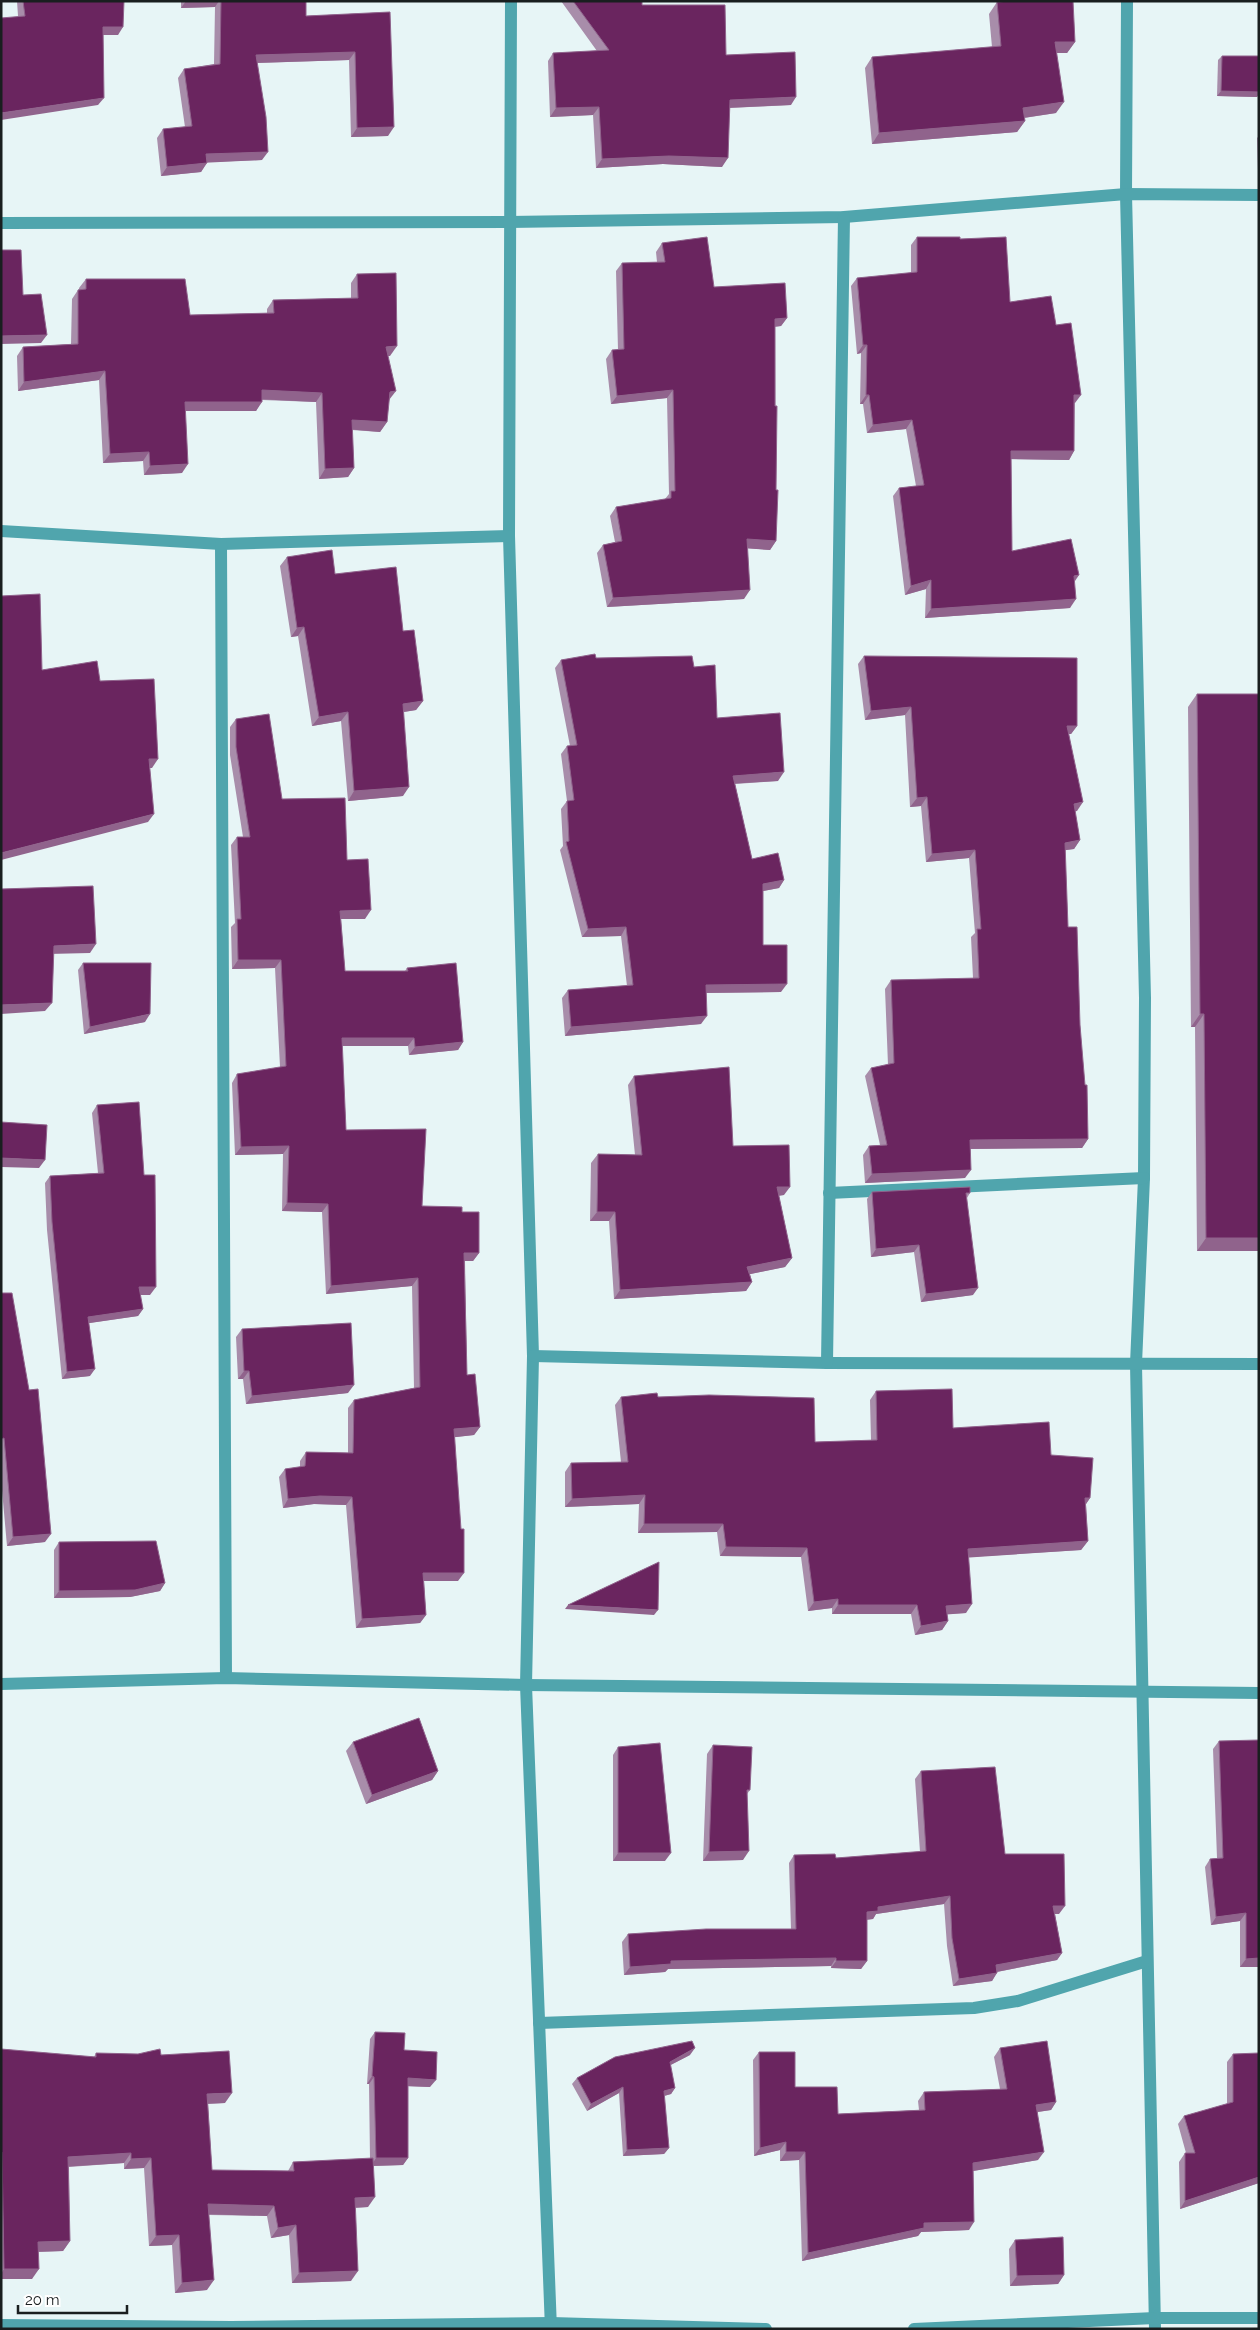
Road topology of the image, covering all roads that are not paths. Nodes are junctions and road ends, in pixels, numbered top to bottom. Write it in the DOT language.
graph roads {
  1 [pos="511,1"];
  2 [pos="1127,1"];
  3 [pos="1126,194"];
  4 [pos="1259,195"];
  5 [pos="844,217"];
  6 [pos="509,222"];
  7 [pos="1,223"];
  8 [pos="1,531"];
  9 [pos="509,536"];
  10 [pos="221,544"];
  11 [pos="1144,1178"];
  12 [pos="830,1193"];
  13 [pos="533,1356"];
  14 [pos="827,1364"];
  15 [pos="1136,1364"];
  16 [pos="1259,1364"];
  17 [pos="226,1678"];
  18 [pos="1,1684"];
  19 [pos="526,1685"];
  20 [pos="1141,1691"];
  21 [pos="1259,1693"];
  22 [pos="1147,1961"];
  23 [pos="539,2022"];
  24 [pos="1259,2318"];
  25 [pos="1155,2323"];
  26 [pos="1,2325"];
  27 [pos="551,2326"];
  28 [pos="231,2328"];
  29 [pos="766,2329"];
  30 [pos="914,2329"];
  1 -- 6 [label="street"];
  2 -- 3 [label="street"];
  3 -- 4 [label="street"];
  3 -- 5 [label="street"];
  3 -- 11 [label="street"];
  5 -- 6 [label="street"];
  5 -- 12 [label="street"];
  6 -- 7 [label="street"];
  6 -- 9 [label="street"];
  8 -- 10 [label="street"];
  9 -- 10 [label="street"];
  9 -- 13 [label="street"];
  10 -- 17 [label="street"];
  11 -- 12 [label="street"];
  11 -- 15 [label="street"];
  12 -- 14 [label="street"];
  13 -- 14 [label="street"];
  13 -- 19 [label="street"];
  14 -- 15 [label="street"];
  15 -- 16 [label="street"];
  15 -- 20 [label="street"];
  17 -- 18 [label="street"];
  17 -- 19 [label="street"];
  19 -- 20 [label="street"];
  19 -- 23 [label="street"];
  20 -- 21 [label="street"];
  20 -- 22 [label="street"];
  22 -- 23 [label="street"];
  22 -- 25 [label="street"];
  23 -- 27 [label="street"];
  24 -- 25 [label="street"];
  25 -- 30 [label="street"];
  26 -- 28 [label="street"];
  27 -- 28 [label="street"];
  27 -- 29 [label="street"];
}
